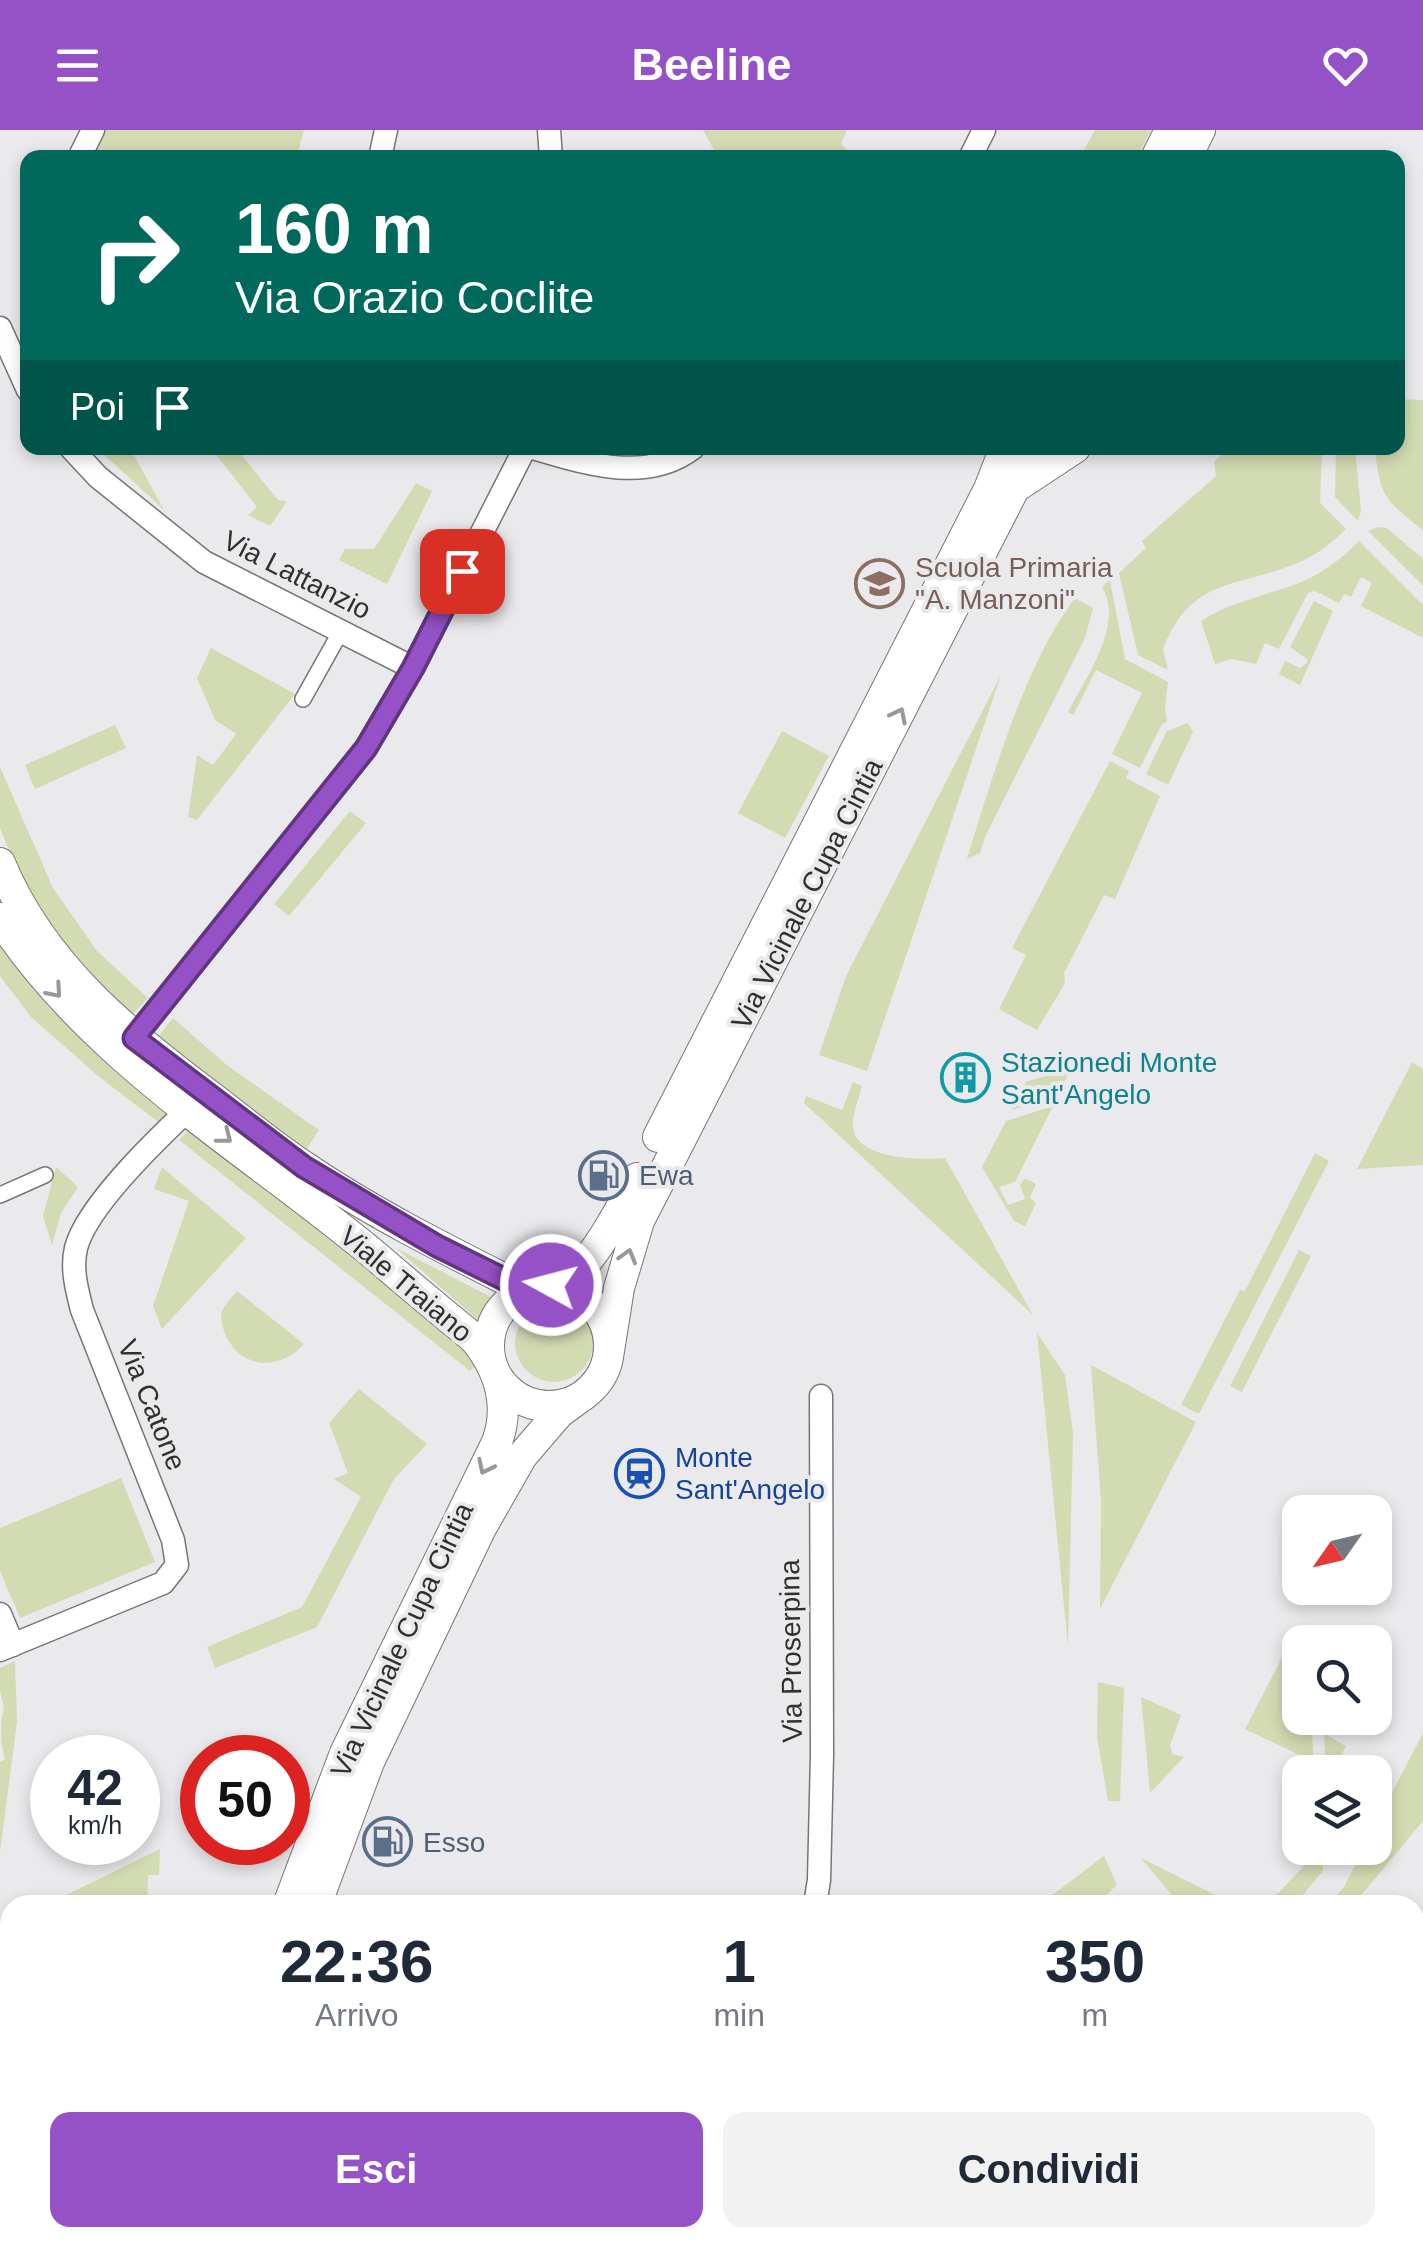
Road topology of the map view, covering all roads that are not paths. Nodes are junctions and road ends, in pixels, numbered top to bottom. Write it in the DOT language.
graph roads {
  1 [pos="0,328"];
  2 [pos="20,372"];
  3 [pos="78,455"];
  4 [pos="521,455"];
  5 [pos="562,455"];
  6 [pos="684,455"];
  7 [pos="1048,455"];
  8 [pos="1021,462"];
  9 [pos="340,631"];
  10 [pos="413,668"];
  11 [pos="304,699"];
  12 [pos="0,863"];
  13 [pos="5,906"];
  14 [pos="127,1046"];
  15 [pos="196,1100"];
  16 [pos="45,1175"];
  17 [pos="0,1195"];
  18 [pos="564,1288"];
  19 [pos="526,1290"];
  20 [pos="608,1351"];
  21 [pos="496,1374"];
  22 [pos="821,1396"];
  23 [pos="578,1399"];
  24 [pos="0,1614"];
  25 [pos="6,1648"];
  26 [pos="292,1895"];
  27 [pos="320,1895"];
  28 [pos="816,1895"];
  1 -- 2 [label="street"];
  3 -- 9 [label="street, Via Lattanzio"];
  4 -- 10 [label="street"];
  5 -- 6 [label="street"];
  7 -- 8 [label="main road"];
  8 -- 18 [label="main road, Via Vicinale Cupa Cintia"];
  20 -- 8 [label="main road, Via Vicinale Cupa Cintia, one-way"];
  9 -- 10 [label="street, Via Lattanzio"];
  9 -- 11 [label="street"];
  10 -- 14 [label="street"];
  12 -- 13 [label="main road, Viale Traiano"];
  13 -- 14 [label="main road, Viale Traiano"];
  14 -- 15 [label="main road, Viale Traiano"];
  15 -- 19 [label="main road, Viale Traiano"];
  15 -- 21 [label="main road, Viale Traiano, one-way"];
  15 -- 25 [label="street, Via Catone"];
  16 -- 17 [label="street"];
  18 -- 19 [label="main road"];
  18 -- 20 [label="main road"];
  19 -- 21 [label="main road"];
  20 -- 23 [label="main road"];
  21 -- 23 [label="main road"];
  21 -- 26 [label="main road, Via Vicinale Cupa Cintia, one-way"];
  22 -- 28 [label="street, Via Proserpina"];
  23 -- 27 [label="main road, Via Vicinale Cupa Cintia"];
  24 -- 25 [label="street"];
}
